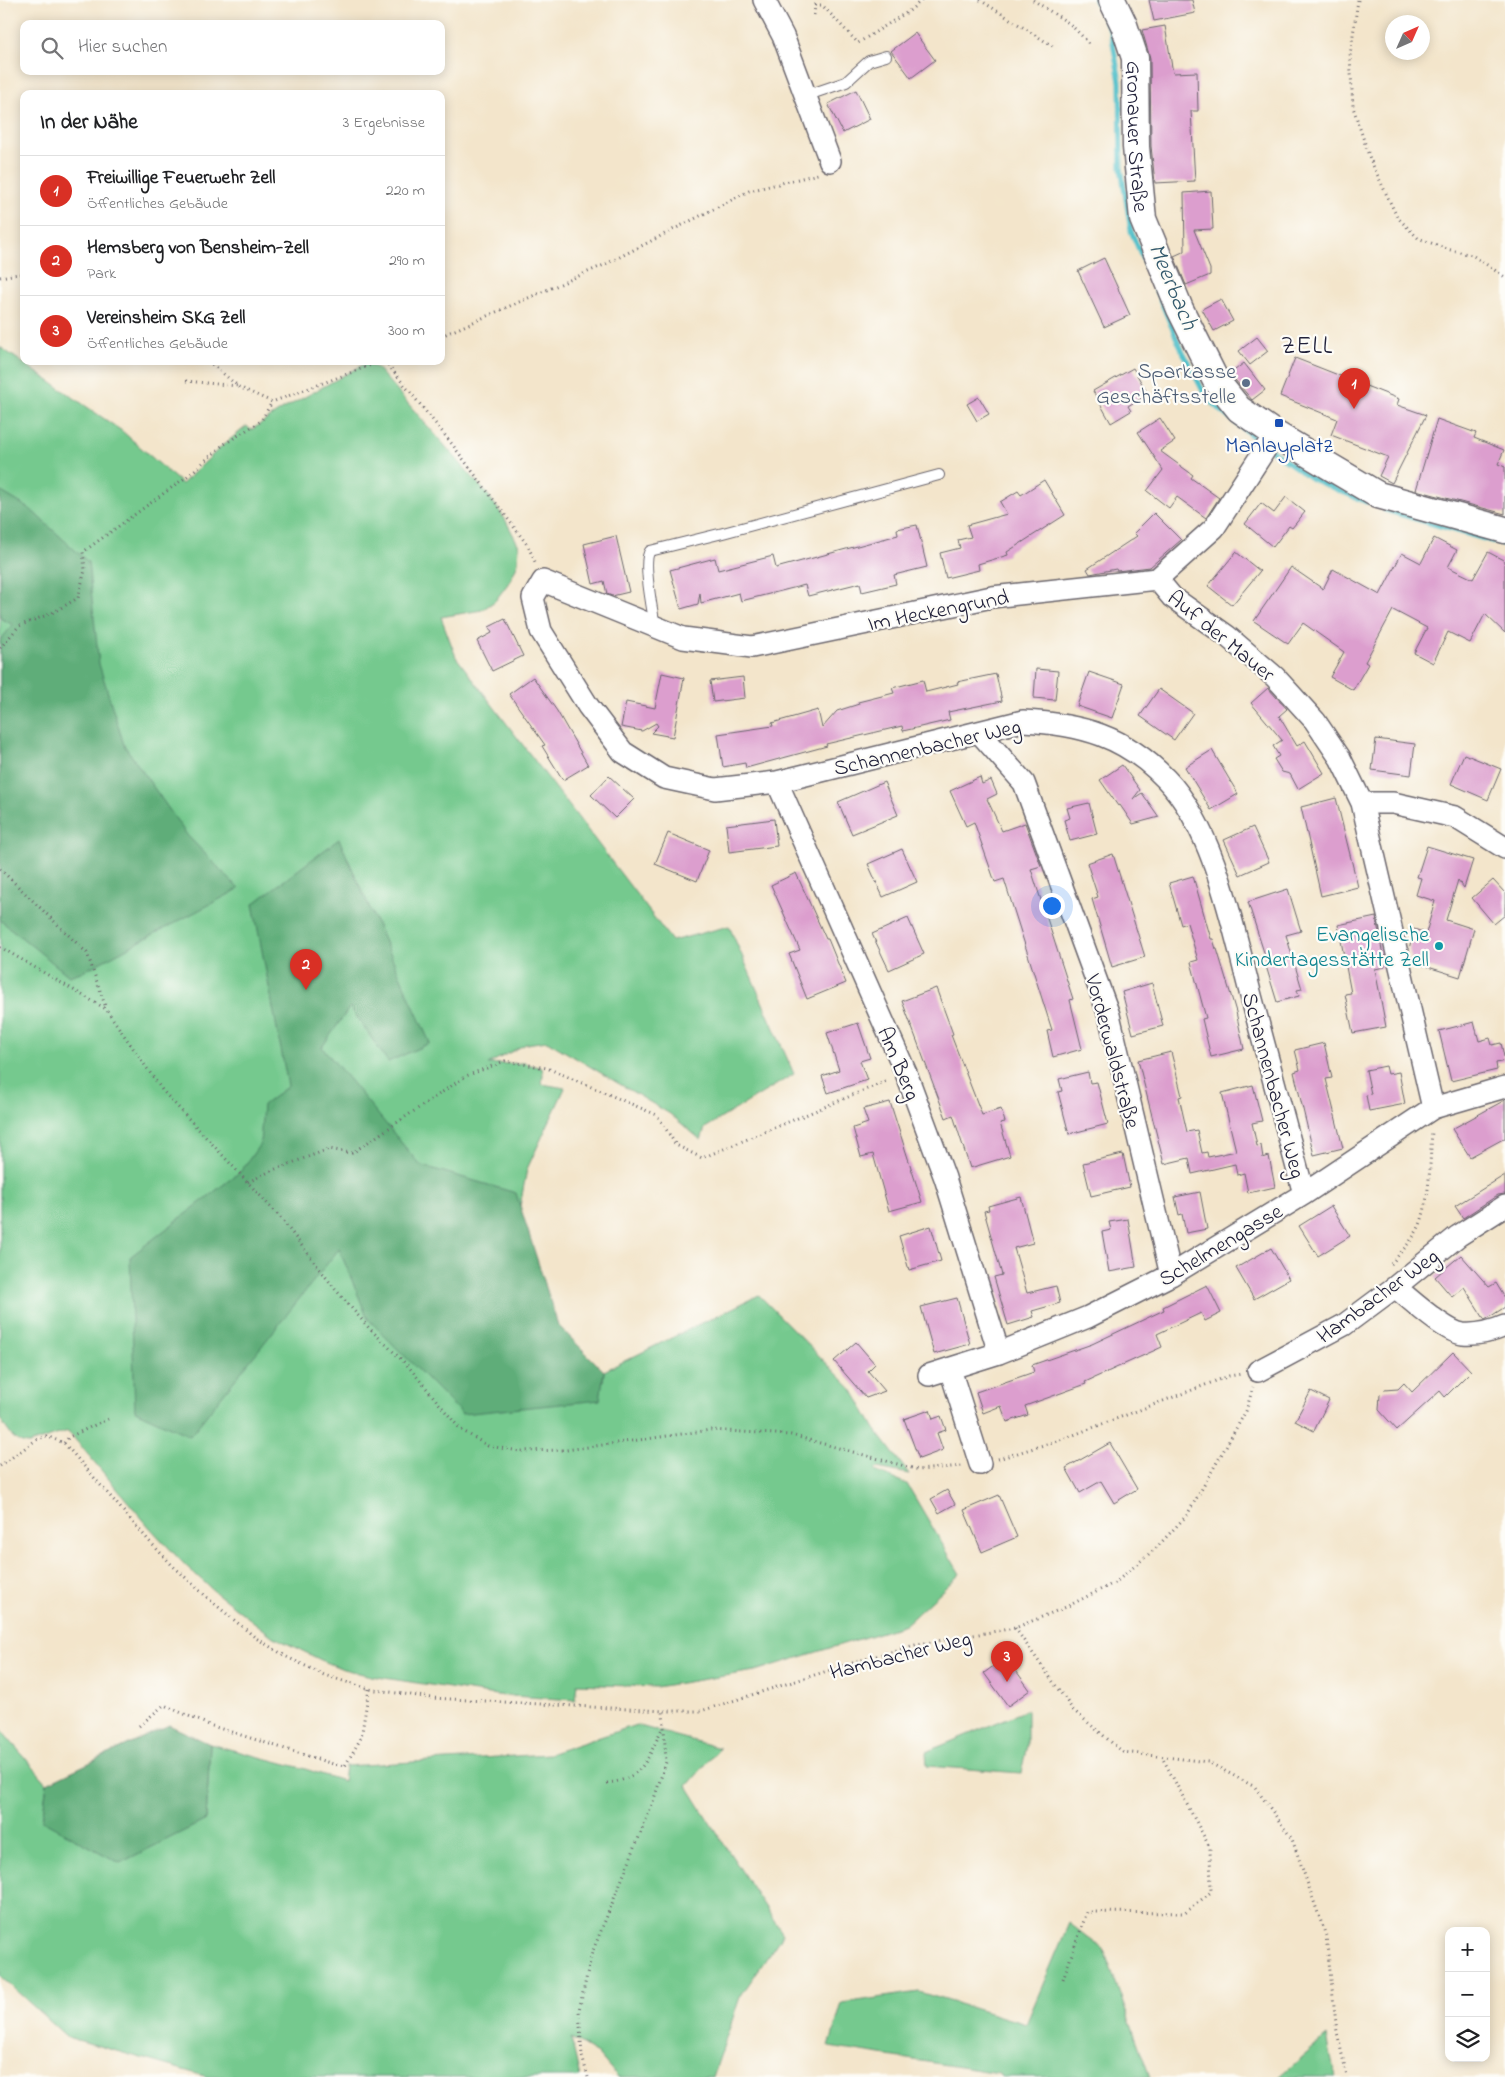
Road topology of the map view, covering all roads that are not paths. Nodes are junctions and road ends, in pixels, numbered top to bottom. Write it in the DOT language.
graph roads {
  1 [pos="764,0"];
  2 [pos="1112,0"];
  3 [pos="886,56"];
  4 [pos="805,96"];
  5 [pos="830,161"];
  6 [pos="1269,443"];
  7 [pos="939,475"];
  8 [pos="1505,530"];
  9 [pos="1157,579"];
  10 [pos="543,581"];
  11 [pos="654,627"];
  12 [pos="979,732"];
  13 [pos="777,782"];
  14 [pos="1362,803"];
  15 [pos="1505,848"];
  16 [pos="1505,1087"];
  17 [pos="1433,1108"];
  18 [pos="1304,1194"];
  19 [pos="1505,1206"];
  20 [pos="1171,1275"];
  21 [pos="1390,1278"];
  22 [pos="1505,1326"];
  23 [pos="999,1353"];
  24 [pos="950,1369"];
  25 [pos="1258,1371"];
  26 [pos="929,1375"];
  27 [pos="980,1464"];
  1 -- 4 [label="street"];
  2 -- 6 [label="street, Gronauer Straße"];
  3 -- 4 [label="lane"];
  4 -- 5 [label="street"];
  6 -- 8 [label="street, Gronauer Straße"];
  6 -- 9 [label="street"];
  7 -- 11 [label="lane"];
  9 -- 11 [label="street, Im Heckengrund"];
  9 -- 14 [label="street, Auf der Mauer"];
  10 -- 11 [label="street, Im Heckengrund"];
  10 -- 13 [label="street, Schannenbacher Weg"];
  12 -- 13 [label="street, Schannenbacher Weg"];
  12 -- 18 [label="street, Schannenbacher Weg"];
  12 -- 20 [label="street, Vorderwaldstraße"];
  13 -- 23 [label="street, Am Berg"];
  14 -- 15 [label="street"];
  14 -- 17 [label="street, Auf der Mauer"];
  16 -- 17 [label="street, Schelmengasse"];
  17 -- 18 [label="street, Schelmengasse"];
  18 -- 20 [label="street, Schelmengasse"];
  19 -- 21 [label="street, Hambacher Weg"];
  20 -- 23 [label="street, Schelmengasse"];
  21 -- 22 [label="street"];
  21 -- 25 [label="street, Hambacher Weg"];
  23 -- 24 [label="street, Schelmengasse"];
  24 -- 26 [label="street, Schelmengasse"];
  24 -- 27 [label="street"];
}
